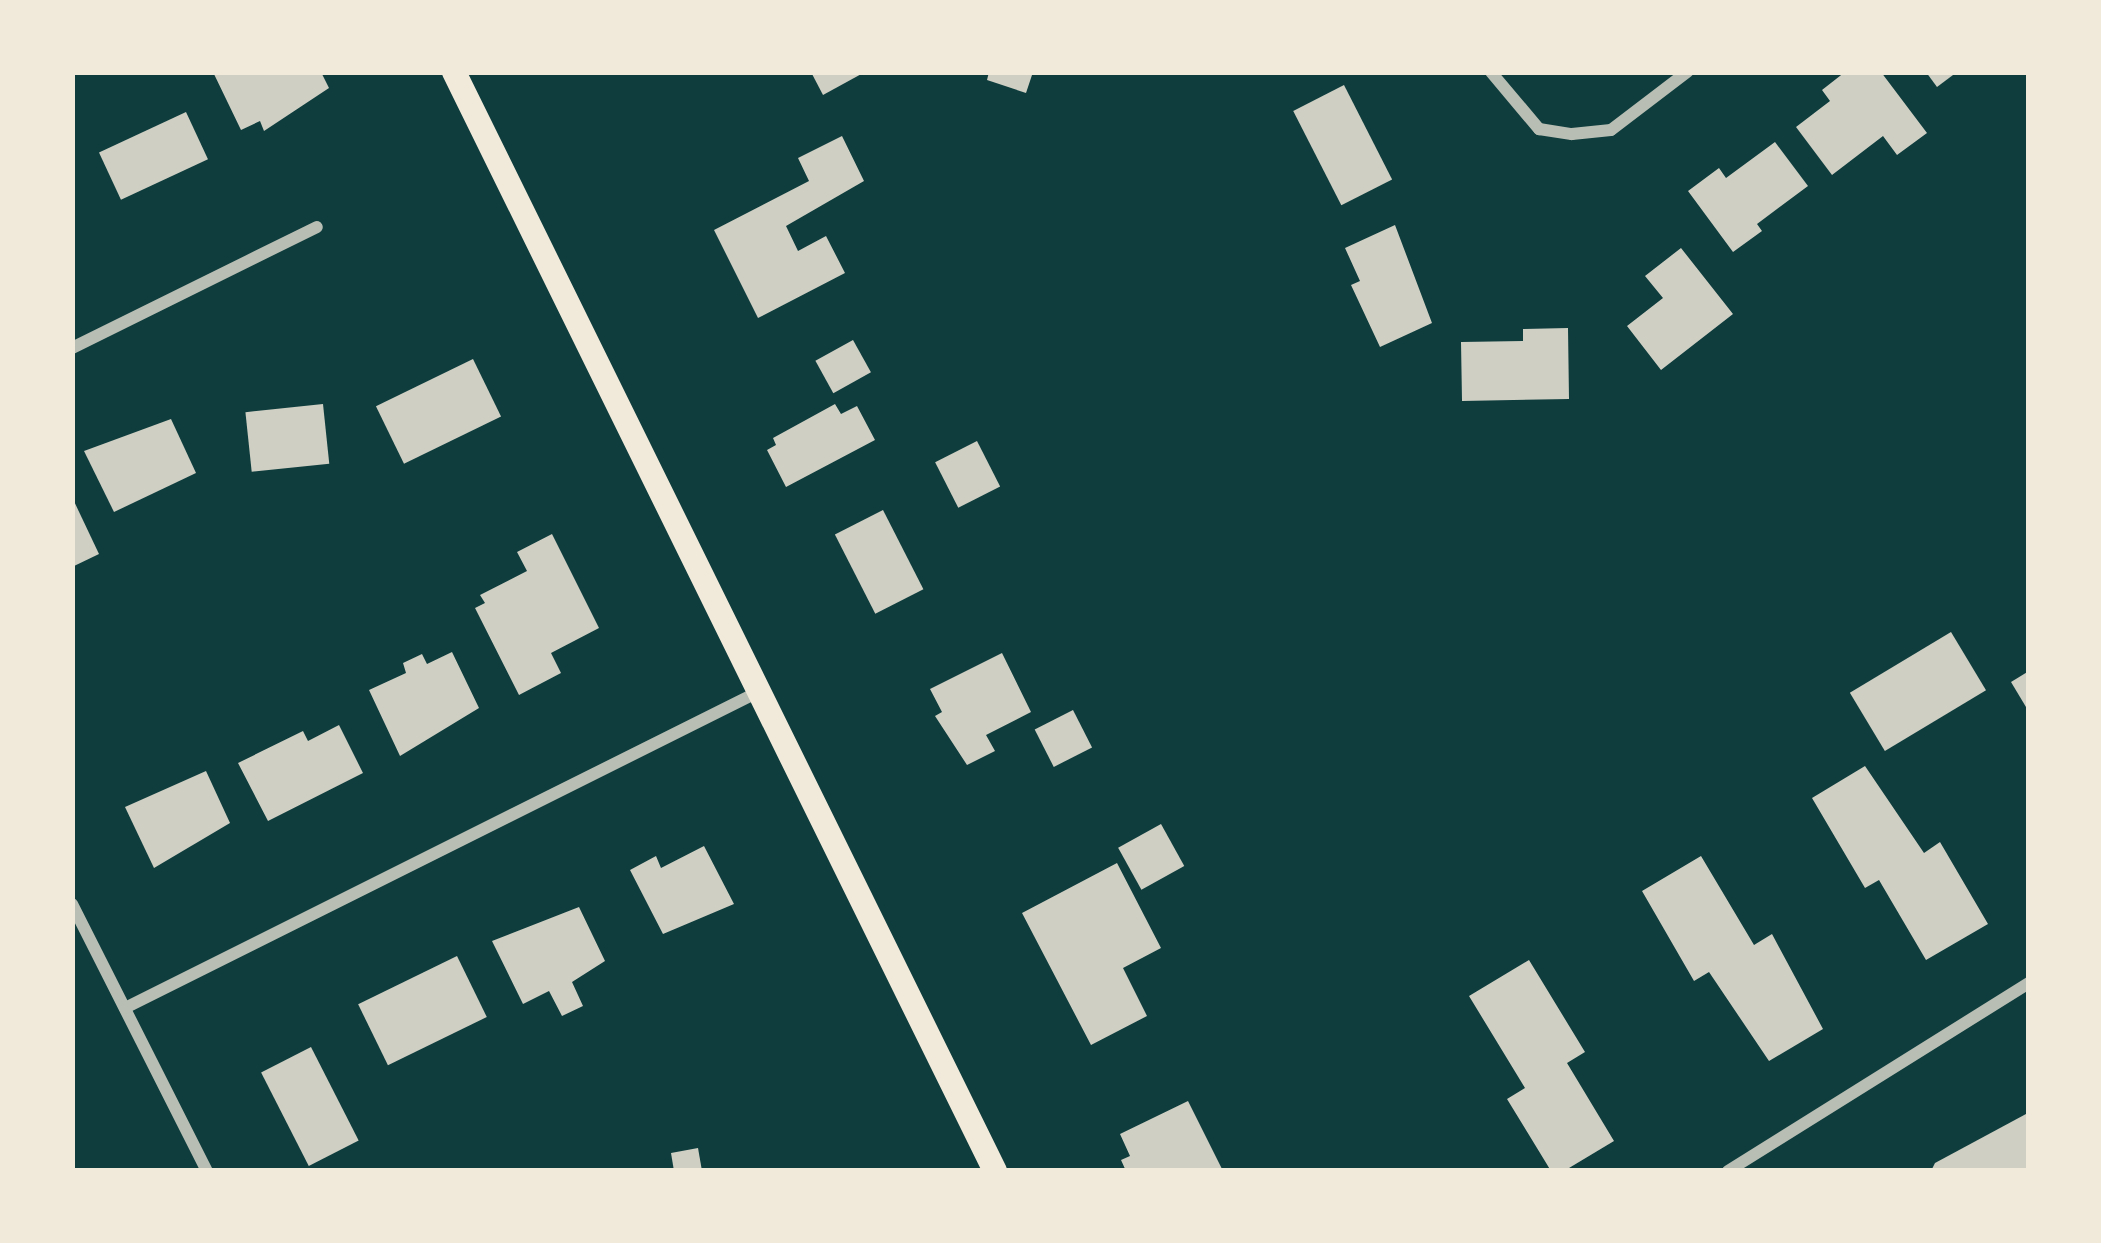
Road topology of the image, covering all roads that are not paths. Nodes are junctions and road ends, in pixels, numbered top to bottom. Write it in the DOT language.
graph roads {
  1 [pos="454,72"];
  2 [pos="1491,72"];
  3 [pos="1687,72"];
  4 [pos="317,227"];
  5 [pos="72,348"];
  6 [pos="761,690"];
  7 [pos="72,904"];
  8 [pos="2029,983"];
  9 [pos="125,1008"];
  10 [pos="207,1171"];
  11 [pos="995,1171"];
  12 [pos="1728,1171"];
  1 -- 6 [label="main road"];
  2 -- 3 [label="street"];
  4 -- 5 [label="street"];
  6 -- 9 [label="street"];
  6 -- 11 [label="main road"];
  7 -- 9 [label="street"];
  8 -- 12 [label="street"];
  9 -- 10 [label="street"];
}
